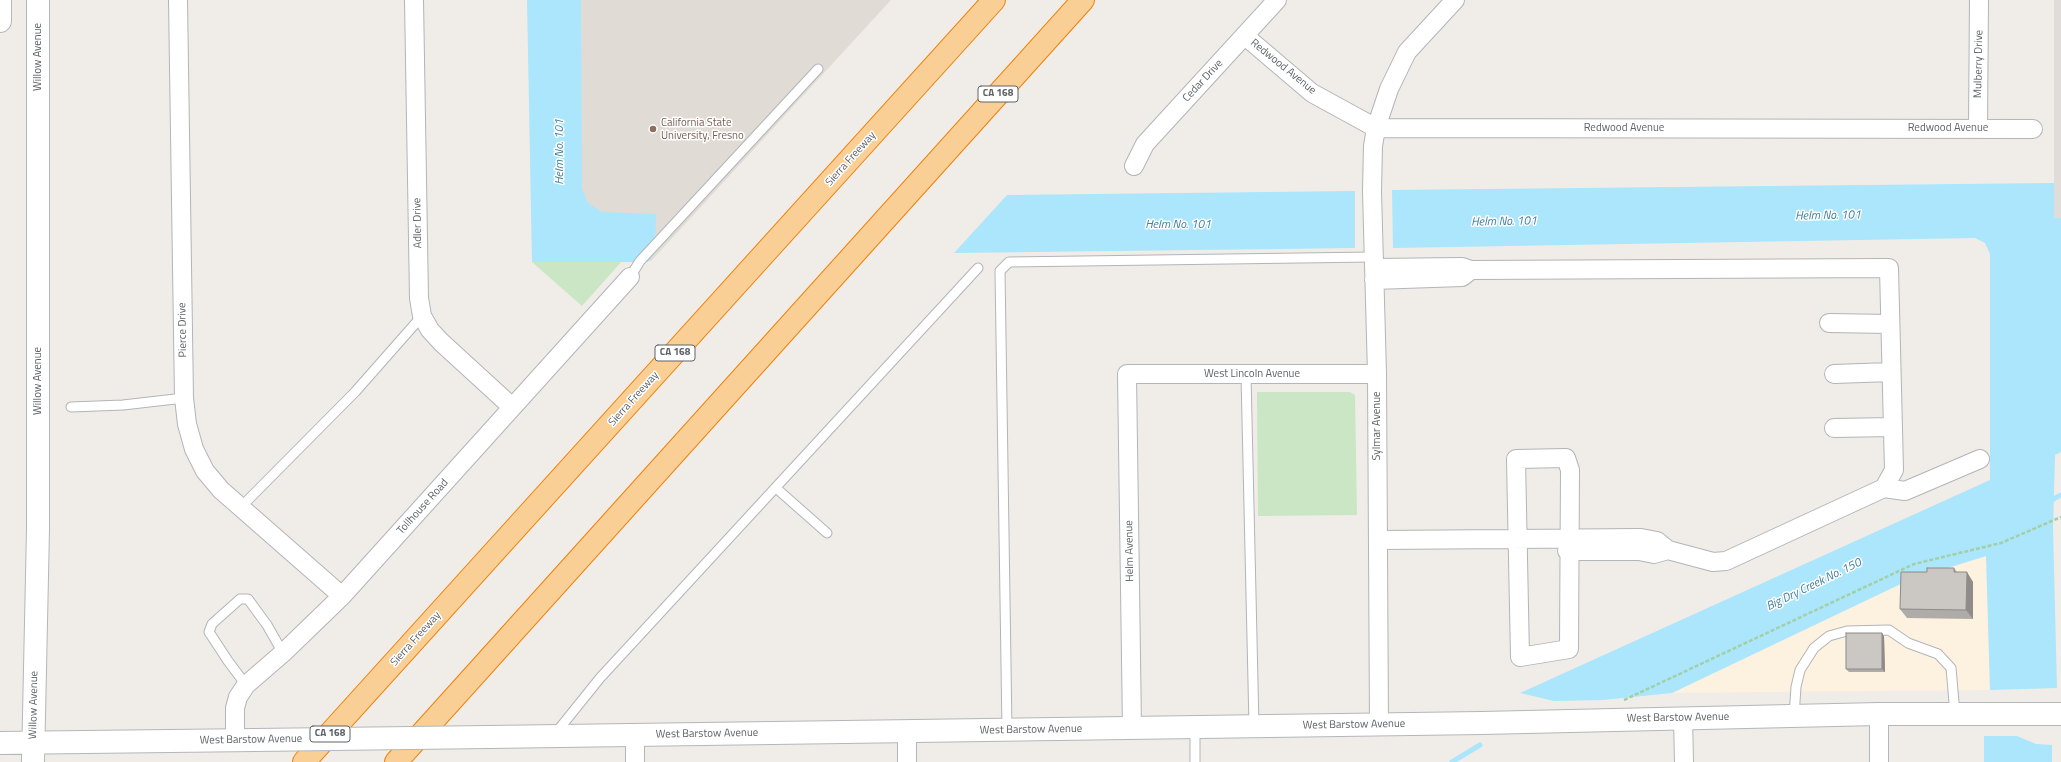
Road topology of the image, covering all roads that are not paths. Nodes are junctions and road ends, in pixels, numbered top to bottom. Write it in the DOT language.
graph roads {
  1 [pos="0,0"];
  2 [pos="38,0"];
  3 [pos="178,0"];
  4 [pos="414,0"];
  5 [pos="994,0"];
  6 [pos="1083,0"];
  7 [pos="1277,0"];
  8 [pos="1455,0"];
  9 [pos="1979,0"];
  10 [pos="0,21"];
  11 [pos="1245,36"];
  12 [pos="818,69"];
  13 [pos="1376,128"];
  14 [pos="1978,128"];
  15 [pos="2033,129"];
  16 [pos="1134,166"];
  17 [pos="978,268"];
  18 [pos="1374,268"];
  19 [pos="630,277"];
  20 [pos="422,316"];
  21 [pos="1829,324"];
  22 [pos="1890,324"];
  23 [pos="1891,372"];
  24 [pos="1128,374"];
  25 [pos="1377,374"];
  26 [pos="1834,374"];
  27 [pos="1246,375"];
  28 [pos="184,398"];
  29 [pos="71,407"];
  30 [pos="512,407"];
  31 [pos="1893,427"];
  32 [pos="1834,428"];
  33 [pos="1980,458"];
  34 [pos="776,488"];
  35 [pos="1884,488"];
  36 [pos="240,508"];
  37 [pos="827,533"];
  38 [pos="1518,545"];
  39 [pos="1570,545"];
  40 [pos="1378,546"];
  41 [pos="342,596"];
  42 [pos="283,653"];
  43 [pos="246,685"];
  44 [pos="1879,714"];
  45 [pos="2061,714"];
  46 [pos="1794,716"];
  47 [pos="1955,716"];
  48 [pos="1683,718"];
  49 [pos="1380,724"];
  50 [pos="1254,726"];
  51 [pos="1195,727"];
  52 [pos="1132,728"];
  53 [pos="1007,730"];
  54 [pos="906,732"];
  55 [pos="635,735"];
  56 [pos="553,737"];
  57 [pos="245,740"];
  58 [pos="0,743"];
  59 [pos="33,752"];
  60 [pos="304,762"];
  61 [pos="396,762"];
  62 [pos="635,762"];
  63 [pos="907,762"];
  64 [pos="1195,762"];
  65 [pos="1684,762"];
  66 [pos="1879,762"];
  1 -- 10 [label="main road"];
  2 -- 59 [label="main road, Willow Avenue"];
  3 -- 28 [label="street, Pierce Drive"];
  4 -- 20 [label="street, Adler Drive"];
  5 -- 60 [label="highway, Sierra Freeway / CA 168"];
  6 -- 61 [label="highway, CA 168"];
  7 -- 11 [label="street, Cedar Drive"];
  8 -- 13 [label="street, Sylmar Avenue"];
  9 -- 14 [label="street, Mulberry Drive"];
  11 -- 13 [label="street, Redwood Avenue"];
  11 -- 16 [label="street, Cedar Drive"];
  12 -- 19 [label="lane"];
  13 -- 14 [label="street, Redwood Avenue"];
  13 -- 18 [label="street, Sylmar Avenue"];
  14 -- 15 [label="street, Redwood Avenue"];
  17 -- 34 [label="lane"];
  18 -- 22 [label="street"];
  18 -- 25 [label="street, Sylmar Avenue"];
  18 -- 53 [label="lane"];
  19 -- 30 [label="street, Tollhouse Road"];
  20 -- 30 [label="street, Adler Drive"];
  20 -- 36 [label="lane"];
  21 -- 22 [label="street"];
  22 -- 23 [label="street"];
  23 -- 26 [label="street"];
  23 -- 31 [label="street"];
  24 -- 27 [label="street, West Lincoln Avenue"];
  24 -- 52 [label="street, Helm Avenue"];
  25 -- 27 [label="street, West Lincoln Avenue"];
  25 -- 40 [label="street, Sylmar Avenue"];
  27 -- 50 [label="lane"];
  28 -- 29 [label="lane"];
  28 -- 36 [label="street, Pierce Drive"];
  30 -- 41 [label="street, Tollhouse Road"];
  31 -- 32 [label="street"];
  31 -- 35 [label="street"];
  33 -- 35 [label="street"];
  34 -- 37 [label="lane"];
  34 -- 56 [label="lane"];
  35 -- 39 [label="street"];
  36 -- 41 [label="street, Pierce Drive"];
  38 -- 39 [label="street"];
  38 -- 39 [label="street"];
  38 -- 39 [label="street"];
  38 -- 40 [label="street"];
  40 -- 49 [label="street, Sylmar Avenue"];
  41 -- 42 [label="street, Tollhouse Road"];
  42 -- 43 [label="street, Tollhouse Road"];
  42 -- 43 [label="lane"];
  43 -- 57 [label="street, Tollhouse Road"];
  44 -- 46 [label="main road, West Barstow Avenue"];
  44 -- 47 [label="main road, West Barstow Avenue"];
  44 -- 66 [label="street"];
  45 -- 47 [label="main road, West Barstow Avenue"];
  46 -- 47 [label="lane"];
  46 -- 48 [label="main road, West Barstow Avenue"];
  48 -- 49 [label="main road, West Barstow Avenue"];
  48 -- 65 [label="street"];
  49 -- 50 [label="main road, West Barstow Avenue"];
  50 -- 51 [label="main road, West Barstow Avenue"];
  51 -- 52 [label="main road, West Barstow Avenue"];
  51 -- 64 [label="lane"];
  52 -- 53 [label="main road, West Barstow Avenue"];
  53 -- 54 [label="main road, West Barstow Avenue"];
  54 -- 55 [label="main road, West Barstow Avenue"];
  54 -- 63 [label="street"];
  55 -- 56 [label="main road, West Barstow Avenue"];
  55 -- 62 [label="street"];
  56 -- 57 [label="main road, West Barstow Avenue, bridge"];
  57 -- 59 [label="main road, West Barstow Avenue"];
  58 -- 59 [label="main road, West Barstow Avenue"];
}
